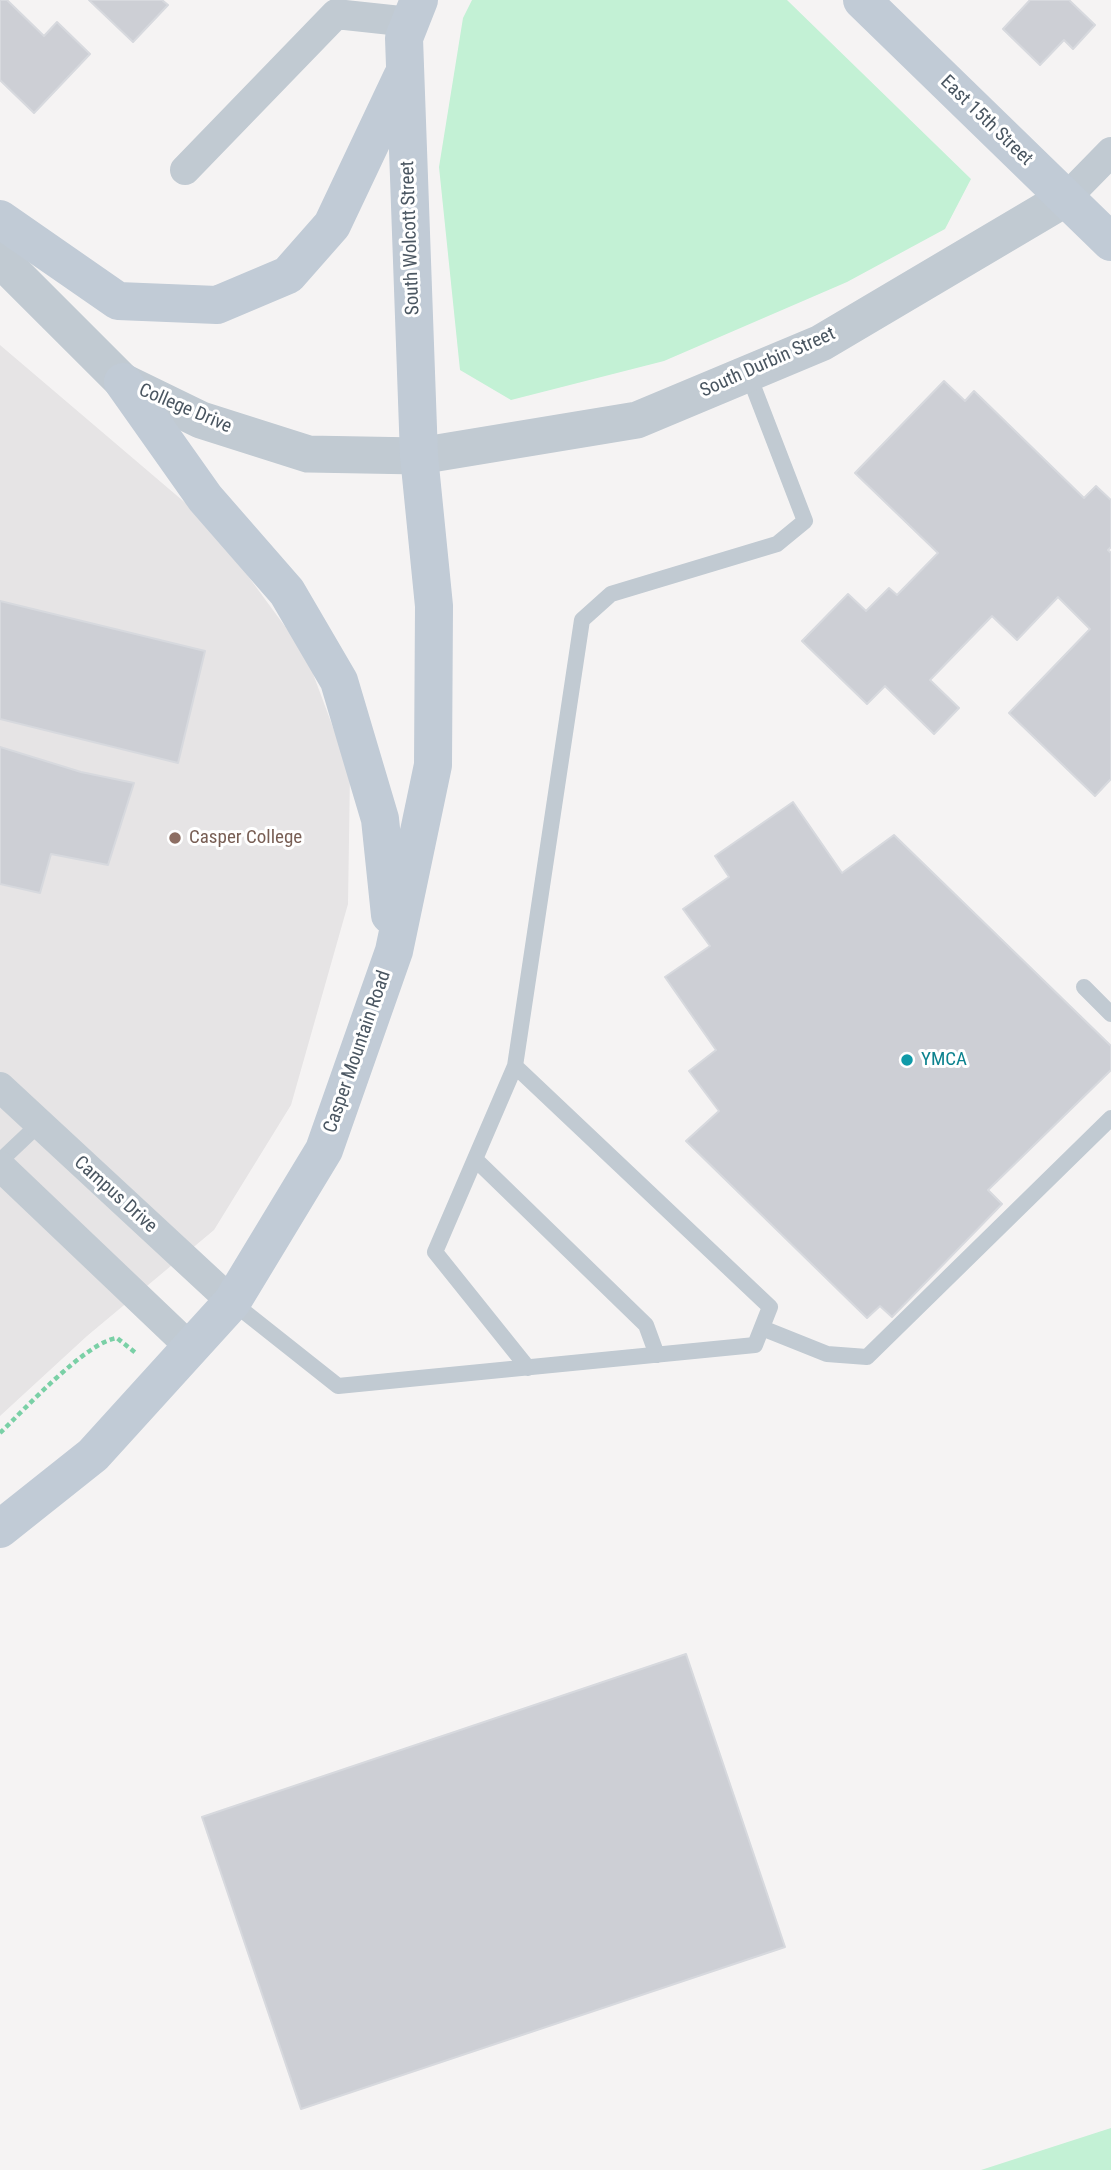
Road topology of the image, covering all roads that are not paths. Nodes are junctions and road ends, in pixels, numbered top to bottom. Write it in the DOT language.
graph roads {
  1 [pos="862,0"];
  2 [pos="414,11"];
  3 [pos="405,68"];
  4 [pos="1111,152"];
  5 [pos="185,170"];
  6 [pos="1066,198"];
  7 [pos="0,219"];
  8 [pos="1111,242"];
  9 [pos="0,259"];
  10 [pos="748,373"];
  11 [pos="123,382"];
  12 [pos="419,456"];
  13 [pos="394,951"];
  14 [pos="1084,988"];
  15 [pos="1111,1014"];
  16 [pos="515,1066"];
  17 [pos="0,1087"];
  18 [pos="1111,1118"];
  19 [pos="38,1125"];
  20 [pos="475,1159"];
  21 [pos="0,1163"];
  22 [pos="232,1302"];
  23 [pos="762,1328"];
  24 [pos="191,1348"];
  25 [pos="657,1355"];
  26 [pos="528,1368"];
  27 [pos="0,1529"];
  1 -- 6 [label="main road, East 15th Street"];
  2 -- 3 [label="main road, South Wolcott Street"];
  2 -- 5 [label="street, South Wolcott Street"];
  3 -- 7 [label="main road"];
  3 -- 12 [label="main road, South Wolcott Street"];
  4 -- 6 [label="street, South Durbin Street"];
  6 -- 8 [label="main road, East 15th Street"];
  6 -- 10 [label="street, South Durbin Street"];
  9 -- 11 [label="street, College Drive"];
  10 -- 12 [label="street, South Durbin Street"];
  10 -- 16 [label="lane"];
  11 -- 12 [label="street, College Drive"];
  11 -- 13 [label="main road"];
  12 -- 13 [label="main road, Casper Mountain Road"];
  13 -- 22 [label="main road, Casper Mountain Road"];
  14 -- 15 [label="lane"];
  16 -- 20 [label="lane"];
  16 -- 23 [label="lane"];
  17 -- 19 [label="street, Campus Drive"];
  18 -- 23 [label="lane"];
  19 -- 21 [label="lane"];
  19 -- 22 [label="street, Campus Drive"];
  20 -- 25 [label="lane"];
  20 -- 26 [label="lane"];
  21 -- 24 [label="street"];
  22 -- 24 [label="main road, Casper Mountain Road"];
  22 -- 26 [label="lane"];
  23 -- 25 [label="lane"];
  24 -- 27 [label="main road, Casper Mountain Road"];
  25 -- 26 [label="lane"];
}
